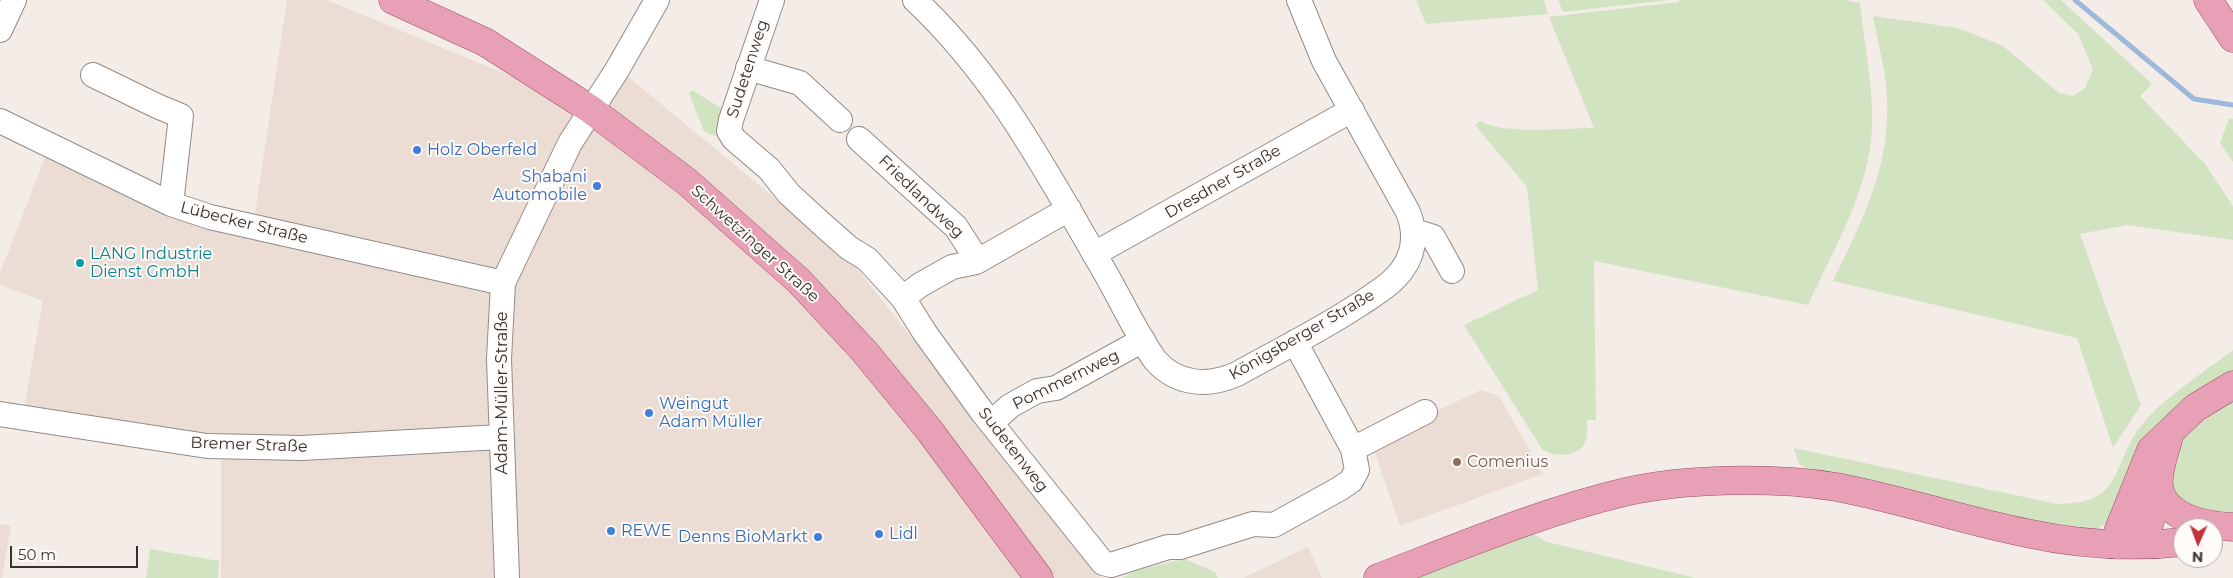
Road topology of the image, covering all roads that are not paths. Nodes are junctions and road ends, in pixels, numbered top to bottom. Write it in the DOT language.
graph roads {
  1 [pos="14,0"];
  2 [pos="393,0"];
  3 [pos="657,0"];
  4 [pos="772,0"];
  5 [pos="915,0"];
  6 [pos="1300,0"];
  7 [pos="2208,0"];
  8 [pos="0,29"];
  9 [pos="2233,38"];
  10 [pos="748,68"];
  11 [pos="93,75"];
  12 [pos="590,109"];
  13 [pos="1352,110"];
  14 [pos="840,120"];
  15 [pos="0,121"];
  16 [pos="859,139"];
  17 [pos="171,204"];
  18 [pos="1068,209"];
  19 [pos="1414,231"];
  20 [pos="1094,254"];
  21 [pos="978,260"];
  22 [pos="1452,271"];
  23 [pos="503,283"];
  24 [pos="903,298"];
  25 [pos="1143,340"];
  26 [pos="1295,342"];
  27 [pos="2233,385"];
  28 [pos="1425,412"];
  29 [pos="0,414"];
  30 [pos="991,422"];
  31 [pos="2169,435"];
  32 [pos="500,437"];
  33 [pos="1353,449"];
  34 [pos="2159,487"];
  35 [pos="2233,527"];
  36 [pos="2173,542"];
  37 [pos="2129,544"];
  38 [pos="507,578"];
  39 [pos="1039,578"];
  40 [pos="1378,578"];
  1 -- 8 [label="street"];
  2 -- 12 [label="main road, Schwetzinger Straße"];
  3 -- 12 [label="street, Adam-Müller-Straße"];
  4 -- 10 [label="street, Sudetenweg"];
  5 -- 18 [label="street, Königsberger Straße"];
  6 -- 13 [label="street, Königsberger Straße"];
  7 -- 9 [label="main road"];
  10 -- 14 [label="street"];
  10 -- 24 [label="street, Sudetenweg"];
  11 -- 17 [label="street"];
  12 -- 23 [label="street, Adam-Müller-Straße"];
  12 -- 39 [label="main road, Schwetzinger Straße"];
  13 -- 19 [label="street, Königsberger Straße"];
  13 -- 20 [label="street, Dresdner Straße"];
  15 -- 17 [label="street, Lübecker Straße"];
  16 -- 21 [label="street, Friedlandweg"];
  17 -- 23 [label="street, Lübecker Straße"];
  18 -- 20 [label="street, Königsberger Straße"];
  18 -- 21 [label="street"];
  19 -- 22 [label="street"];
  19 -- 26 [label="street, Königsberger Straße"];
  20 -- 25 [label="street, Königsberger Straße"];
  21 -- 24 [label="street"];
  23 -- 32 [label="street, Adam-Müller-Straße"];
  24 -- 30 [label="street, Sudetenweg"];
  25 -- 26 [label="street, Königsberger Straße"];
  25 -- 30 [label="street, Pommernweg"];
  26 -- 33 [label="street, Sudetenweg"];
  27 -- 31 [label="main road"];
  28 -- 33 [label="street"];
  29 -- 32 [label="street, Bremer Straße"];
  30 -- 33 [label="street, Sudetenweg"];
  31 -- 34 [label="main road"];
  31 -- 37 [label="main road"];
  32 -- 38 [label="street, Adam-Müller-Straße"];
  34 -- 35 [label="main road"];
  34 -- 37 [label="main road"];
  36 -- 37 [label="main road"];
  37 -- 40 [label="main road"];
}
